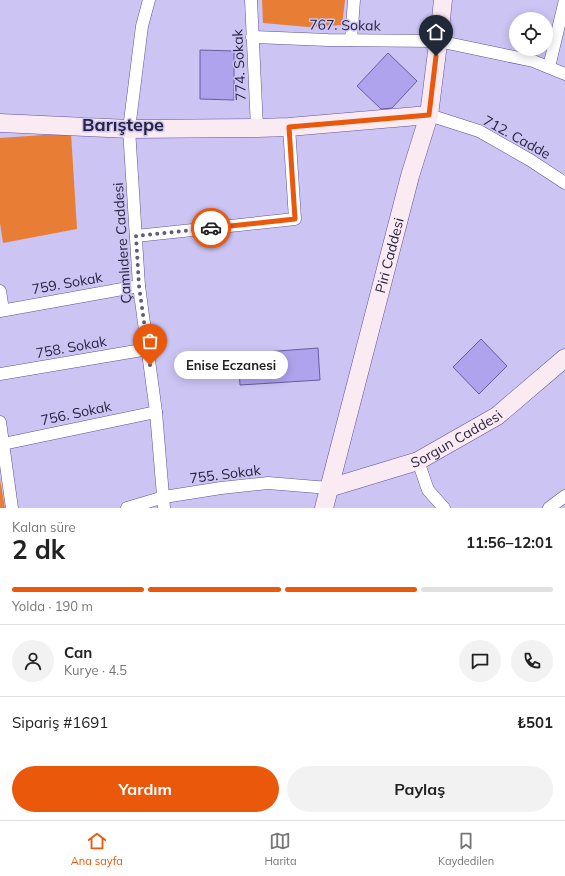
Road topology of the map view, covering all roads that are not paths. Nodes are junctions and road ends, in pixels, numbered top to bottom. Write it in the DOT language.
graph roads {
  1 [pos="149,0"];
  2 [pos="251,0"];
  3 [pos="354,0"];
  4 [pos="443,0"];
  5 [pos="565,0"];
  6 [pos="252,37"];
  7 [pos="351,40"];
  8 [pos="438,41"];
  9 [pos="549,67"];
  10 [pos="565,74"];
  11 [pos="429,115"];
  12 [pos="0,123"];
  13 [pos="289,127"];
  14 [pos="257,128"];
  15 [pos="129,129"];
  16 [pos="565,183"];
  17 [pos="136,236"];
  18 [pos="139,286"];
  19 [pos="0,291"];
  20 [pos="2,310"];
  21 [pos="148,349"];
  22 [pos="565,358"];
  23 [pos="0,374"];
  24 [pos="156,412"];
  25 [pos="0,422"];
  26 [pos="3,444"];
  27 [pos="418,461"];
  28 [pos="329,488"];
  29 [pos="565,496"];
  30 [pos="164,503"];
  31 [pos="12,508"];
  32 [pos="127,508"];
  33 [pos="324,508"];
  34 [pos="444,508"];
  35 [pos="549,508"];
  1 -- 15 [label="street, Çamlıdere Caddesi"];
  2 -- 6 [label="street, 774. Sokak"];
  3 -- 7 [label="street"];
  4 -- 8 [label="street, Piri Caddesi"];
  5 -- 9 [label="street"];
  6 -- 7 [label="street, 767. Sokak"];
  6 -- 14 [label="street, 774. Sokak"];
  7 -- 8 [label="street, 767. Sokak"];
  8 -- 9 [label="street, 767. Sokak"];
  8 -- 11 [label="street, Piri Caddesi"];
  9 -- 10 [label="street, 767. Sokak"];
  11 -- 13 [label="street"];
  11 -- 16 [label="street, 712. Cadde"];
  11 -- 28 [label="street, Piri Caddesi"];
  12 -- 15 [label="street"];
  13 -- 14 [label="street"];
  13 -- 17 [label="street"];
  14 -- 15 [label="street"];
  15 -- 17 [label="street, Çamlıdere Caddesi"];
  17 -- 18 [label="street, Çamlıdere Caddesi"];
  18 -- 20 [label="street, 759. Sokak"];
  18 -- 21 [label="street, Çamlıdere Caddesi"];
  19 -- 20 [label="street"];
  21 -- 23 [label="street, 758. Sokak"];
  21 -- 24 [label="street, Çamlıdere Caddesi"];
  22 -- 27 [label="street, Sorgun Caddesi"];
  24 -- 26 [label="street, 756. Sokak"];
  24 -- 30 [label="street, Çamlıdere Caddesi"];
  25 -- 26 [label="street"];
  26 -- 31 [label="street"];
  27 -- 28 [label="street, Sorgun Caddesi"];
  27 -- 34 [label="street"];
  28 -- 30 [label="street, 755. Sokak"];
  28 -- 33 [label="street, Piri Caddesi"];
  29 -- 35 [label="street"];
  30 -- 32 [label="street, 755. Sokak"];
}
